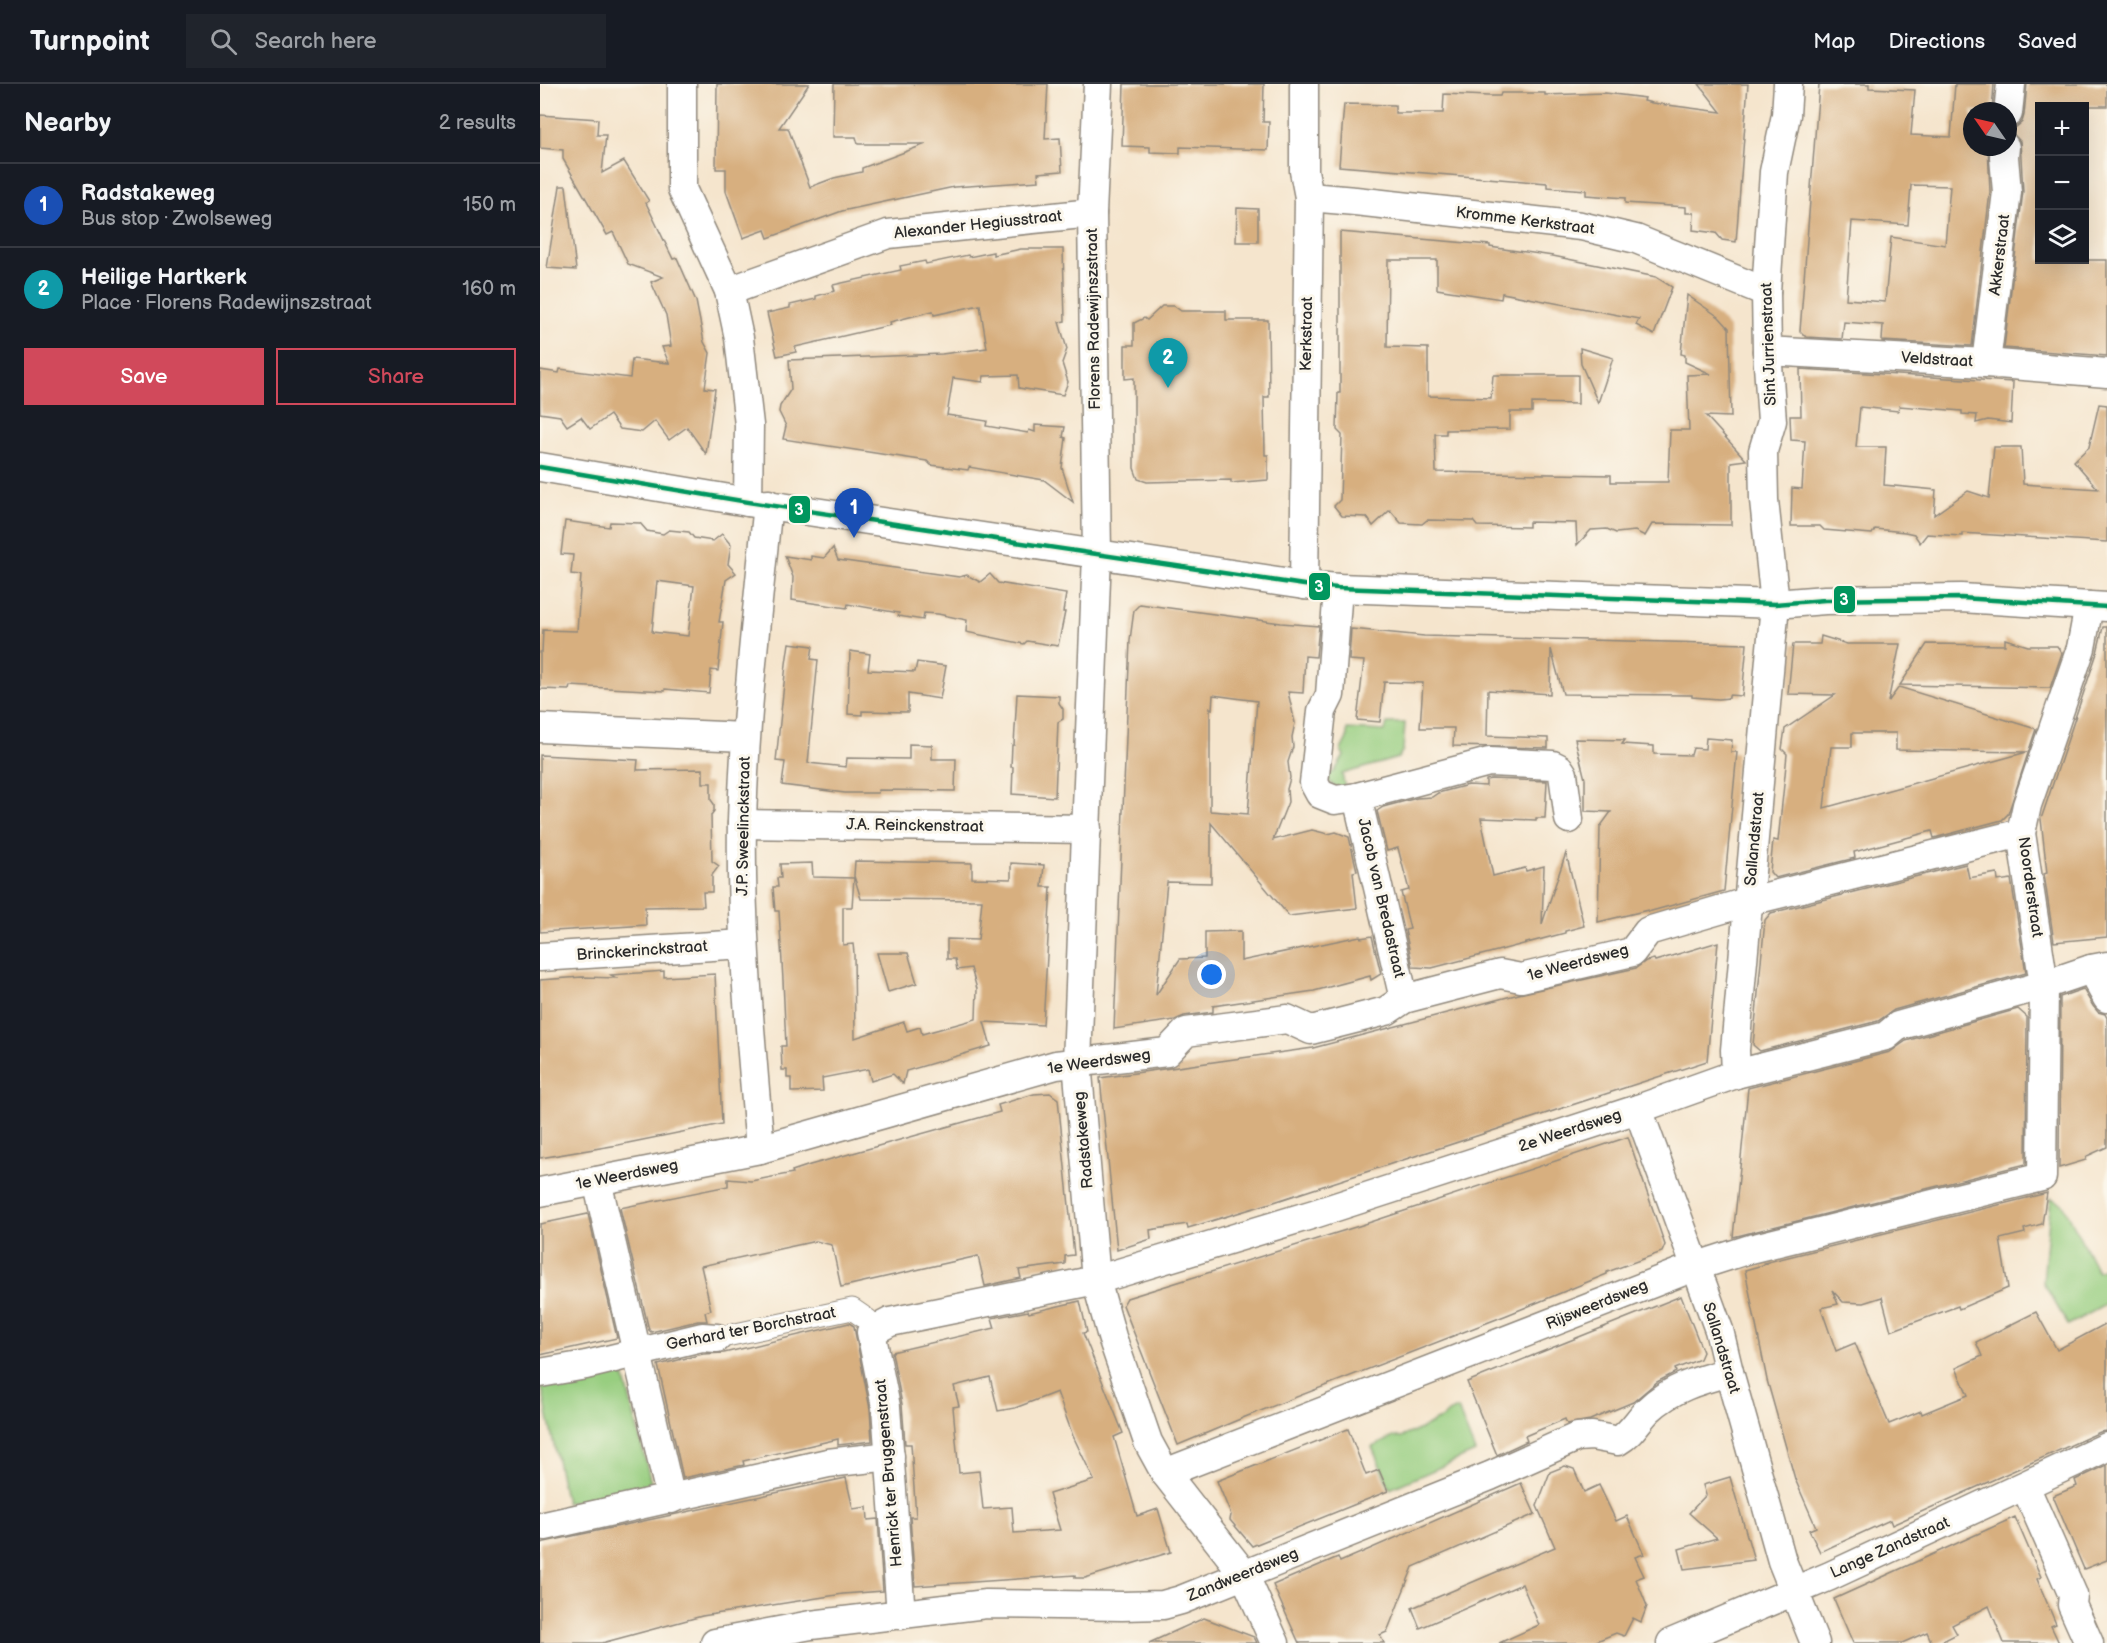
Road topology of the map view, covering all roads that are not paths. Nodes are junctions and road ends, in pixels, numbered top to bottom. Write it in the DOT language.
graph roads {
  1 [pos="682,84"];
  2 [pos="1098,84"];
  3 [pos="1304,84"];
  4 [pos="1788,84"];
  5 [pos="2011,84"];
  6 [pos="2009,102"];
  7 [pos="2004,156"];
  8 [pos="1309,197"];
  9 [pos="1092,213"];
  10 [pos="729,291"];
  11 [pos="1766,292"];
  12 [pos="1767,351"];
  13 [pos="1986,363"];
  14 [pos="2107,373"];
  15 [pos="540,467"];
  16 [pos="758,503"];
  17 [pos="1097,554"];
  18 [pos="1304,585"];
  19 [pos="1338,588"];
  20 [pos="1775,604"];
  21 [pos="2098,607"];
  22 [pos="540,728"];
  23 [pos="745,737"];
  24 [pos="1358,797"];
  25 [pos="1569,819"];
  26 [pos="742,824"];
  27 [pos="1087,829"];
  28 [pos="2021,832"];
  29 [pos="1750,901"];
  30 [pos="744,944"];
  31 [pos="540,957"];
  32 [pos="2099,967"];
  33 [pos="2044,985"];
  34 [pos="1404,999"];
  35 [pos="2107,999"];
  36 [pos="1077,1062"];
  37 [pos="1736,1074"];
  38 [pos="1638,1109"];
  39 [pos="760,1149"];
  40 [pos="2042,1178"];
  41 [pos="597,1181"];
  42 [pos="540,1192"];
  43 [pos="1695,1267"];
  44 [pos="1096,1280"];
  45 [pos="871,1332"];
  46 [pos="717,1338"];
  47 [pos="638,1351"];
  48 [pos="1729,1372"];
  49 [pos="540,1373"];
  50 [pos="2107,1447"];
  51 [pos="890,1456"];
  52 [pos="1165,1473"];
  53 [pos="2025,1486"];
  54 [pos="671,1499"];
  55 [pos="556,1524"];
  56 [pos="1244,1574"];
  57 [pos="1794,1591"];
  58 [pos="901,1615"];
  59 [pos="715,1643"];
  60 [pos="1275,1643"];
  61 [pos="1671,1643"];
  62 [pos="1815,1643"];
  63 [pos="2089,1643"];
  1 -- 10 [label="street, J.P. Sweelinckstraat"];
  2 -- 9 [label="street, Florens Radewijnszstraat"];
  3 -- 8 [label="street, Kerkstraat"];
  4 -- 11 [label="street, Sint Jurrienstraat"];
  5 -- 6 [label="street"];
  7 -- 13 [label="street, Akkerstraat"];
  8 -- 11 [label="street, Kromme Kerkstraat"];
  8 -- 18 [label="street, Kerkstraat"];
  9 -- 10 [label="street, Alexander Hegiusstraat"];
  9 -- 17 [label="street, Florens Radewijnszstraat"];
  10 -- 16 [label="street, J.P. Sweelinckstraat"];
  11 -- 12 [label="street, Sint Jurrienstraat"];
  12 -- 13 [label="street, Veldstraat"];
  12 -- 20 [label="street, Sint Jurrienstraat"];
  13 -- 14 [label="street, Veldstraat"];
  15 -- 16 [label="street"];
  16 -- 17 [label="street"];
  16 -- 23 [label="street, J.P. Sweelinckstraat"];
  17 -- 18 [label="street"];
  17 -- 27 [label="street, Radstakeweg"];
  18 -- 19 [label="street"];
  19 -- 20 [label="street"];
  19 -- 24 [label="street, Jacob van Bredastraat"];
  20 -- 21 [label="street"];
  20 -- 29 [label="street, Sallandstraat"];
  21 -- 28 [label="street, Noorderstraat"];
  22 -- 23 [label="street"];
  23 -- 26 [label="street, J.P. Sweelinckstraat"];
  24 -- 25 [label="street, Jacob van Bredastraat"];
  24 -- 34 [label="street, Jacob van Bredastraat"];
  26 -- 27 [label="street, J.A. Reinckenstraat"];
  26 -- 30 [label="street, J.P. Sweelinckstraat"];
  27 -- 36 [label="street, Radstakeweg"];
  28 -- 29 [label="street, 1e Weerdsweg"];
  28 -- 33 [label="street, Noorderstraat"];
  29 -- 34 [label="street, 1e Weerdsweg"];
  29 -- 37 [label="street, Sallandstraat"];
  30 -- 31 [label="street, Brinckerinckstraat"];
  30 -- 39 [label="street, J.P. Sweelinckstraat"];
  32 -- 33 [label="street, 2e Weerdsweg"];
  32 -- 35 [label="street"];
  33 -- 37 [label="street, 2e Weerdsweg"];
  33 -- 40 [label="street, Noorderstraat"];
  34 -- 36 [label="street, 1e Weerdsweg"];
  36 -- 39 [label="street, 1e Weerdsweg"];
  36 -- 44 [label="street, Radstakeweg"];
  37 -- 38 [label="street, 2e Weerdsweg"];
  38 -- 43 [label="street, Sallandstraat"];
  38 -- 44 [label="street, 2e Weerdsweg"];
  39 -- 41 [label="street, 1e Weerdsweg"];
  40 -- 43 [label="street, Rijsweerdsweg"];
  41 -- 42 [label="street, 1e Weerdsweg"];
  41 -- 47 [label="street"];
  43 -- 48 [label="street, Sallandstraat"];
  43 -- 52 [label="street, Rijsweerdsweg"];
  44 -- 45 [label="street"];
  44 -- 52 [label="street, Radstakeweg"];
  45 -- 46 [label="street, Gerhard ter Borchstraat"];
  45 -- 51 [label="street, Henrick ter Bruggenstraat"];
  46 -- 47 [label="street, Gerhard ter Borchstraat"];
  47 -- 49 [label="street, Gerhard ter Borchstraat"];
  47 -- 54 [label="street"];
  48 -- 56 [label="street, Zandweerdsweg"];
  48 -- 57 [label="street, Sallandstraat"];
  50 -- 53 [label="street, Lange Zandstraat"];
  51 -- 54 [label="street"];
  51 -- 58 [label="street, Henrick ter Bruggenstraat"];
  52 -- 56 [label="street, Radstakeweg"];
  53 -- 57 [label="street, Lange Zandstraat"];
  53 -- 63 [label="street"];
  54 -- 55 [label="street"];
  56 -- 58 [label="street, Zandweerdsweg"];
  56 -- 60 [label="street, Radstakeweg"];
  57 -- 61 [label="street, Lange Zandstraat"];
  57 -- 62 [label="street, Sallandstraat"];
  58 -- 59 [label="street, Zandweerdsweg"];
}
